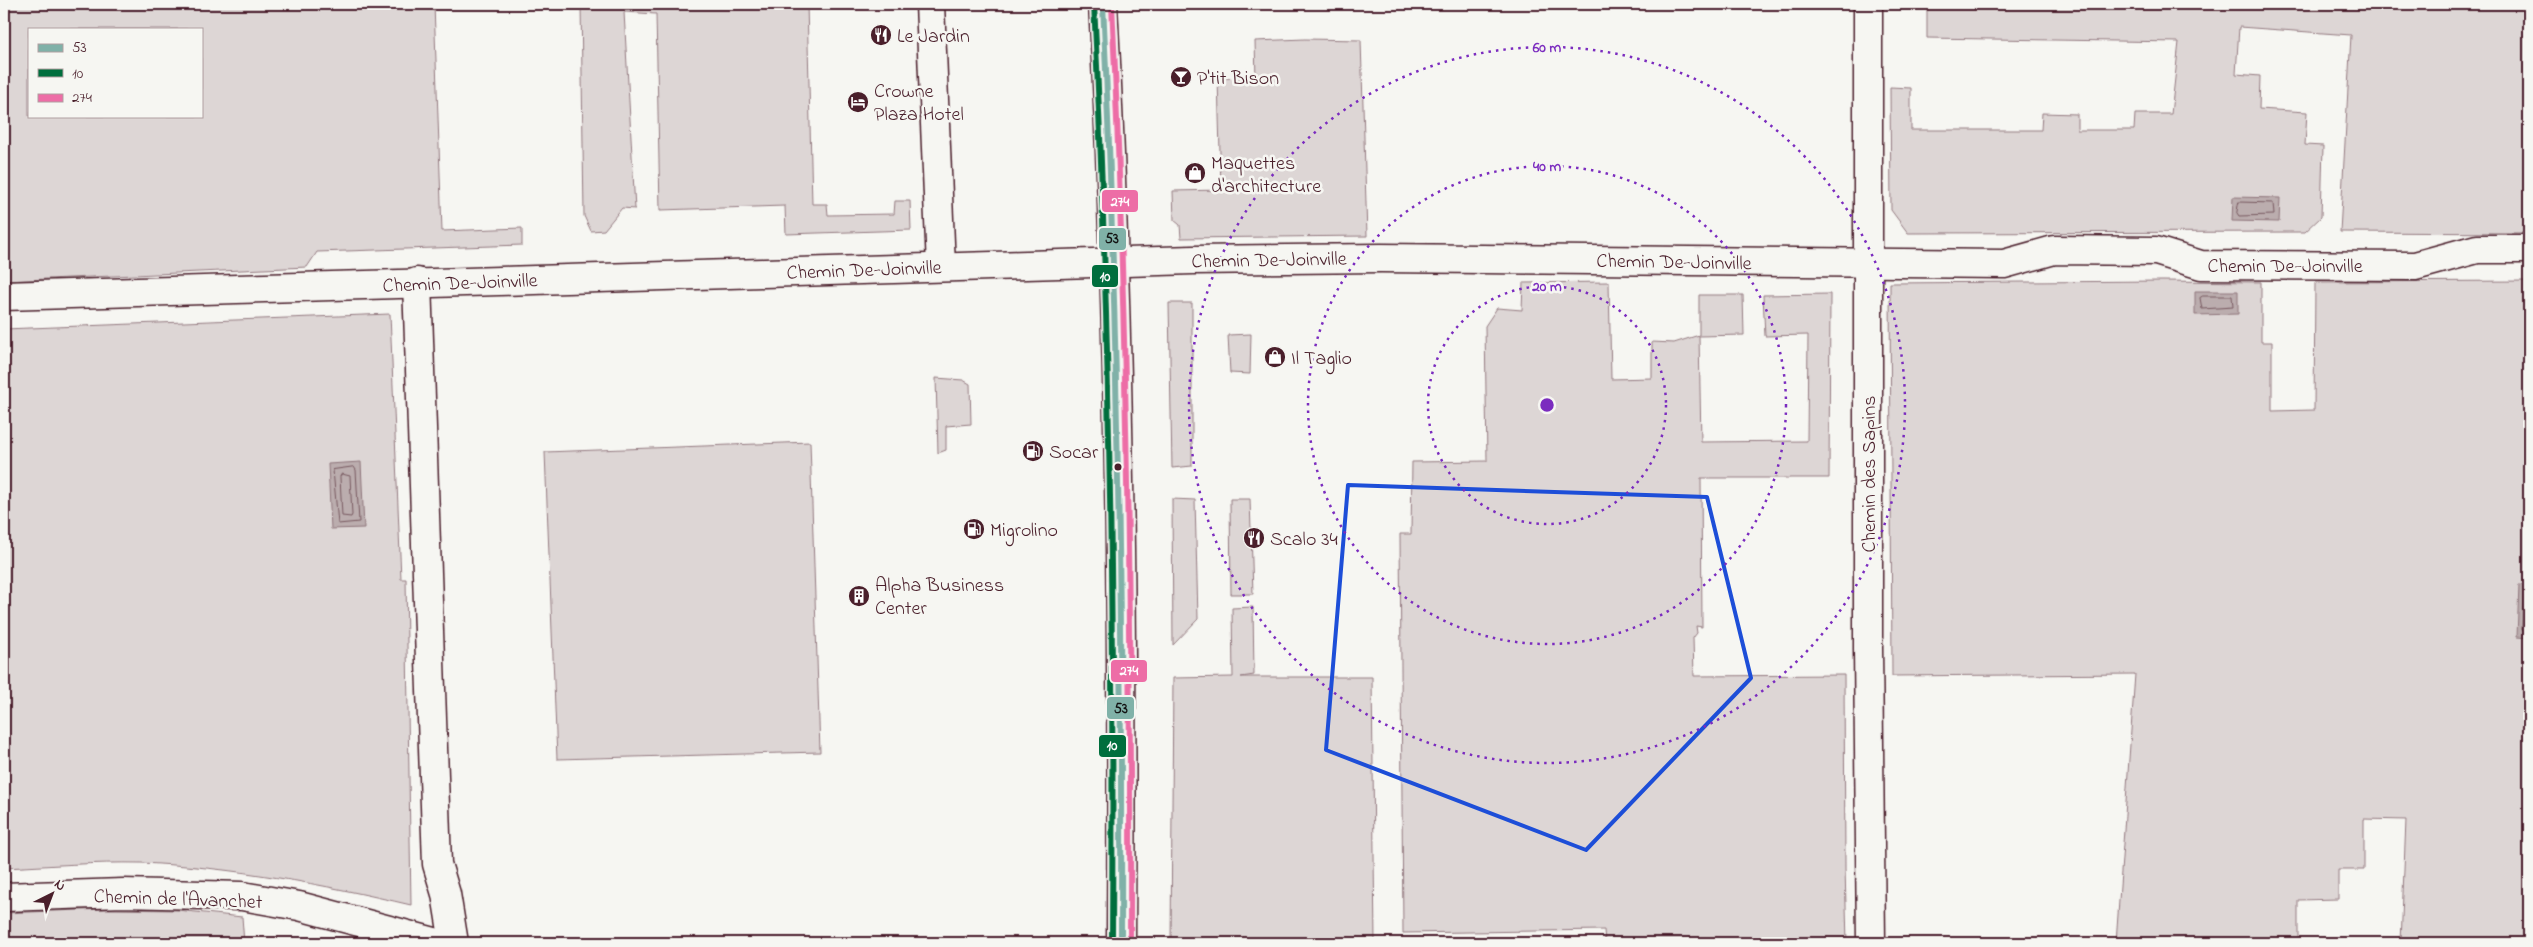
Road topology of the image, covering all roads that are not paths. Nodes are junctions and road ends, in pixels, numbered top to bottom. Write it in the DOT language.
graph roads {
  1 [pos="930,4"];
  2 [pos="1102,4"];
  3 [pos="1868,4"];
  4 [pos="2529,249"];
  5 [pos="1113,261"];
  6 [pos="1868,264"];
  7 [pos="941,267"];
  8 [pos="417,282"];
  9 [pos="4,296"];
  10 [pos="4,897"];
  11 [pos="438,943"];
  12 [pos="454,943"];
  13 [pos="1121,943"];
  14 [pos="1870,943"];
  1 -- 7 [label="street"];
  2 -- 5 [label="street"];
  3 -- 6 [label="street, Chemin des Sapins"];
  4 -- 6 [label="street, Chemin De-Joinville"];
  5 -- 6 [label="street, Chemin De-Joinville"];
  5 -- 7 [label="street, Chemin De-Joinville"];
  5 -- 13 [label="street"];
  6 -- 14 [label="street, Chemin des Sapins"];
  7 -- 8 [label="street, Chemin De-Joinville"];
  8 -- 9 [label="street, Chemin De-Joinville"];
  8 -- 12 [label="street"];
  10 -- 11 [label="street, Chemin de l'Avanchet"];
}
